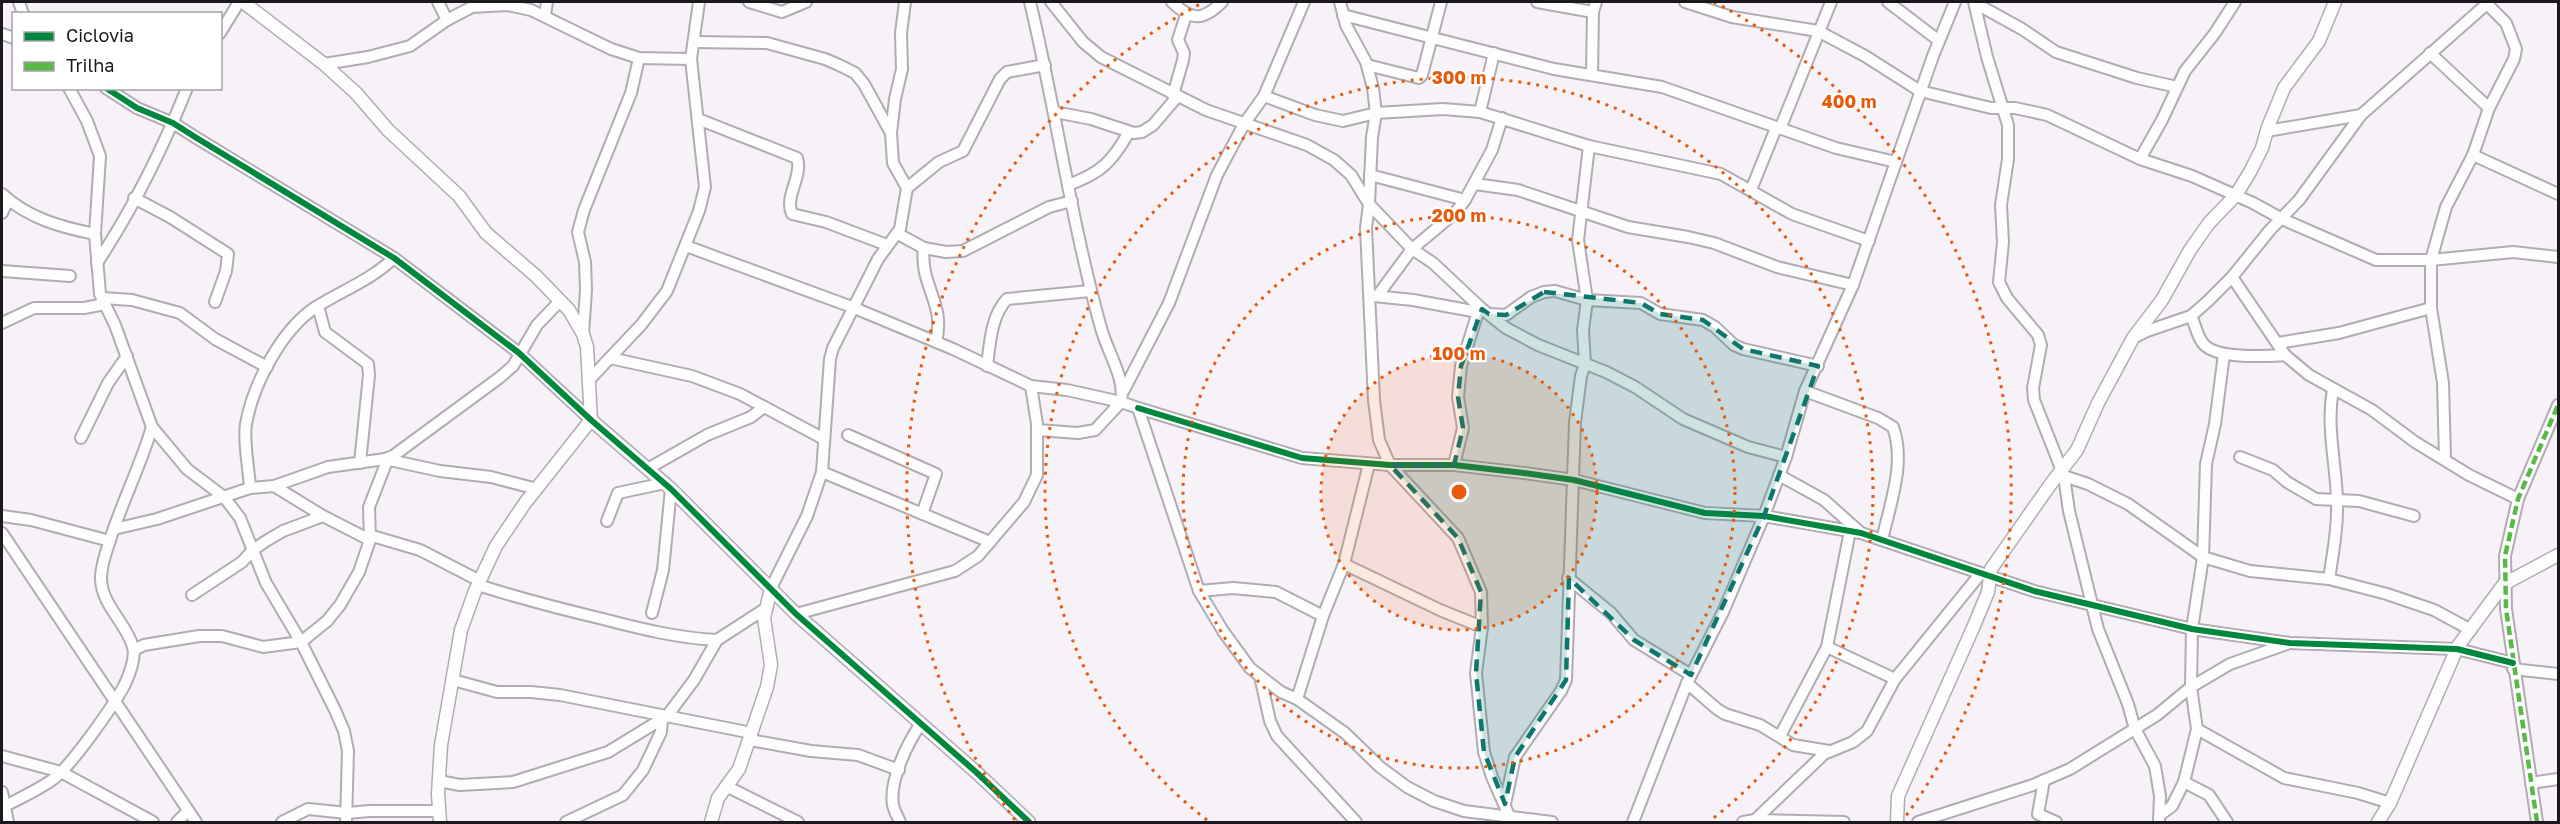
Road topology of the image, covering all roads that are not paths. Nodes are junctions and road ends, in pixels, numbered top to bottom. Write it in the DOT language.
graph roads {
  1 [pos="241,2"];
  2 [pos="438,2"];
  3 [pos="547,2"];
  4 [pos="699,2"];
  5 [pos="749,2"];
  6 [pos="806,2"];
  7 [pos="905,2"];
  8 [pos="1030,2"];
  9 [pos="1051,2"];
  10 [pos="1172,2"];
  11 [pos="1222,2"];
  12 [pos="1304,2"];
  13 [pos="1340,2"];
  14 [pos="1441,2"];
  15 [pos="1537,2"];
  16 [pos="1685,2"];
  17 [pos="1831,2"];
  18 [pos="1888,2"];
  19 [pos="1956,2"];
  20 [pos="1975,2"];
  21 [pos="2235,2"];
  22 [pos="2335,2"];
  23 [pos="2487,2"];
  24 [pos="1594,7"];
  25 [pos="545,15"];
  26 [pos="1186,15"];
  27 [pos="1343,15"];
  28 [pos="447,20"];
  29 [pos="222,30"];
  30 [pos="1818,32"];
  31 [pos="1431,37"];
  32 [pos="1938,40"];
  33 [pos="694,42"];
  34 [pos="1494,53"];
  35 [pos="2430,53"];
  36 [pos="639,58"];
  37 [pos="691,59"];
  38 [pos="324,64"];
  39 [pos="1045,65"];
  40 [pos="1367,65"];
  41 [pos="1592,75"];
  42 [pos="2178,87"];
  43 [pos="70,90"];
  44 [pos="109,90"];
  45 [pos="186,90"];
  46 [pos="1920,91"];
  47 [pos="1175,96"];
  48 [pos="1264,96"];
  49 [pos="2488,108"];
  50 [pos="2003,109"];
  51 [pos="1055,112"];
  52 [pos="1480,112"];
  53 [pos="1376,113"];
  54 [pos="2361,115"];
  55 [pos="1502,118"];
  56 [pos="698,119"];
  57 [pos="173,123"];
  58 [pos="1244,124"];
  59 [pos="1778,129"];
  60 [pos="2267,131"];
  61 [pos="1129,132"];
  62 [pos="891,133"];
  63 [pos="1589,146"];
  64 [pos="2473,155"];
  65 [pos="2140,159"];
  66 [pos="1896,162"];
  67 [pos="1370,175"];
  68 [pos="1475,184"];
  69 [pos="1068,185"];
  70 [pos="907,188"];
  71 [pos="1751,190"];
  72 [pos="2559,194"];
  73 [pos="2236,195"];
  74 [pos="5,197"];
  75 [pos="134,198"];
  76 [pos="1465,200"];
  77 [pos="1071,201"];
  78 [pos="1369,204"];
  79 [pos="2,213"];
  80 [pos="1581,213"];
  81 [pos="2282,219"];
  82 [pos="95,234"];
  83 [pos="898,234"];
  84 [pos="1869,241"];
  85 [pos="887,245"];
  86 [pos="686,246"];
  87 [pos="924,248"];
  88 [pos="1412,249"];
  89 [pos="2559,257"];
  90 [pos="394,258"];
  91 [pos="2431,260"];
  92 [pos="97,263"];
  93 [pos="2,271"];
  94 [pos="70,276"];
  95 [pos="2232,277"];
  96 [pos="1853,285"];
  97 [pos="1090,291"];
  98 [pos="1374,296"];
  99 [pos="1587,300"];
  100 [pos="103,301"];
  101 [pos="560,301"];
  102 [pos="215,302"];
  103 [pos="318,306"];
  104 [pos="852,307"];
  105 [pos="2431,308"];
  106 [pos="1483,312"];
  107 [pos="2191,316"];
  108 [pos="2,323"];
  109 [pos="583,334"];
  110 [pos="2133,338"];
  111 [pos="936,342"];
  112 [pos="2278,343"];
  113 [pos="519,353"];
  114 [pos="2224,354"];
  115 [pos="2285,355"];
  116 [pos="127,356"];
  117 [pos="610,358"];
  118 [pos="1585,364"];
  119 [pos="987,366"];
  120 [pos="1818,366"];
  121 [pos="267,367"];
  122 [pos="590,379"];
  123 [pos="1031,386"];
  124 [pos="2333,389"];
  125 [pos="1124,390"];
  126 [pos="1805,391"];
  127 [pos="1121,402"];
  128 [pos="2559,405"];
  129 [pos="764,407"];
  130 [pos="1138,408"];
  131 [pos="591,420"];
  132 [pos="2554,424"];
  133 [pos="152,427"];
  134 [pos="1037,430"];
  135 [pos="848,435"];
  136 [pos="81,438"];
  137 [pos="824,439"];
  138 [pos="1786,457"];
  139 [pos="2240,457"];
  140 [pos="2445,459"];
  141 [pos="386,460"];
  142 [pos="360,463"];
  143 [pos="1369,464"];
  144 [pos="1390,465"];
  145 [pos="1454,465"];
  146 [pos="648,468"];
  147 [pos="822,472"];
  148 [pos="2063,472"];
  149 [pos="1779,474"];
  150 [pos="1574,480"];
  151 [pos="274,486"];
  152 [pos="668,486"];
  153 [pos="250,488"];
  154 [pos="537,489"];
  155 [pos="224,497"];
  156 [pos="2518,499"];
  157 [pos="2337,500"];
  158 [pos="922,514"];
  159 [pos="2,516"];
  160 [pos="323,516"];
  161 [pos="1764,516"];
  162 [pos="2414,516"];
  163 [pos="607,521"];
  164 [pos="114,529"];
  165 [pos="1855,532"];
  166 [pos="2,533"];
  167 [pos="370,538"];
  168 [pos="1882,540"];
  169 [pos="110,541"];
  170 [pos="990,542"];
  171 [pos="253,550"];
  172 [pos="2559,555"];
  173 [pos="2202,557"];
  174 [pos="1344,564"];
  175 [pos="1985,575"];
  176 [pos="1568,578"];
  177 [pos="2329,579"];
  178 [pos="479,583"];
  179 [pos="2504,584"];
  180 [pos="771,588"];
  181 [pos="1199,591"];
  182 [pos="192,595"];
  183 [pos="2093,605"];
  184 [pos="765,609"];
  185 [pos="652,614"];
  186 [pos="796,614"];
  187 [pos="1323,616"];
  188 [pos="1482,627"];
  189 [pos="2192,629"];
  190 [pos="2471,630"];
  191 [pos="717,640"];
  192 [pos="301,642"];
  193 [pos="2290,642"];
  194 [pos="1827,647"];
  195 [pos="2457,649"];
  196 [pos="134,650"];
  197 [pos="2513,666"];
  198 [pos="2559,674"];
  199 [pos="1260,676"];
  200 [pos="1689,679"];
  201 [pos="453,680"];
  202 [pos="1895,680"];
  203 [pos="2191,687"];
  204 [pos="1281,692"];
  205 [pos="1298,699"];
  206 [pos="115,700"];
  207 [pos="1266,704"];
  208 [pos="665,718"];
  209 [pos="920,725"];
  210 [pos="2135,729"];
  211 [pos="2197,729"];
  212 [pos="751,736"];
  213 [pos="1780,736"];
  214 [pos="1830,751"];
  215 [pos="2,756"];
  216 [pos="899,770"];
  217 [pos="60,772"];
  218 [pos="2559,779"];
  219 [pos="2044,780"];
  220 [pos="438,781"];
  221 [pos="2184,782"];
  222 [pos="2531,783"];
  223 [pos="726,786"];
  224 [pos="2,792"];
  225 [pos="2390,803"];
  226 [pos="1505,804"];
  227 [pos="188,811"];
  228 [pos="5,816"];
  229 [pos="439,817"];
  230 [pos="347,818"];
  231 [pos="1510,819"];
  232 [pos="2159,819"];
  233 [pos="1755,820"];
  234 [pos="153,822"];
  235 [pos="177,822"];
  236 [pos="196,822"];
  237 [pos="282,822"];
  238 [pos="566,822"];
  239 [pos="711,822"];
  240 [pos="798,822"];
  241 [pos="900,822"];
  242 [pos="1029,822"];
  243 [pos="1356,822"];
  244 [pos="1552,822"];
  245 [pos="1634,822"];
  246 [pos="1743,822"];
  247 [pos="1844,822"];
  248 [pos="1897,822"];
  249 [pos="1918,822"];
  250 [pos="2055,822"];
  251 [pos="2228,822"];
  252 [pos="2378,822"];
  253 [pos="2537,822"];
  1 -- 29 [label="street"];
  1 -- 38 [label="street"];
  2 -- 28 [label="street"];
  3 -- 25 [label="street"];
  4 -- 33 [label="street"];
  5 -- 6 [label="street"];
  7 -- 62 [label="street"];
  8 -- 39 [label="street"];
  9 -- 47 [label="street"];
  10 -- 26 [label="street"];
  11 -- 26 [label="street"];
  12 -- 48 [label="street"];
  13 -- 27 [label="street"];
  14 -- 31 [label="street"];
  15 -- 24 [label="street"];
  16 -- 30 [label="street"];
  17 -- 30 [label="street"];
  18 -- 32 [label="street"];
  19 -- 32 [label="street"];
  20 -- 42 [label="street"];
  20 -- 50 [label="street"];
  21 -- 42 [label="street"];
  22 -- 60 [label="street"];
  23 -- 35 [label="street"];
  23 -- 49 [label="street"];
  24 -- 41 [label="street"];
  25 -- 28 [label="street"];
  25 -- 36 [label="street"];
  26 -- 47 [label="street"];
  27 -- 31 [label="street"];
  27 -- 40 [label="street"];
  28 -- 38 [label="street"];
  30 -- 46 [label="street"];
  30 -- 59 [label="street"];
  31 -- 34 [label="street"];
  31 -- 40 [label="street"];
  32 -- 46 [label="street"];
  33 -- 37 [label="street"];
  33 -- 62 [label="street"];
  34 -- 41 [label="street"];
  34 -- 52 [label="street"];
  35 -- 49 [label="street"];
  35 -- 54 [label="street"];
  36 -- 37 [label="street"];
  36 -- 109 [label="street"];
  37 -- 56 [label="street"];
  38 -- 101 [label="street"];
  39 -- 51 [label="street"];
  39 -- 70 [label="street"];
  40 -- 53 [label="street"];
  41 -- 59 [label="street"];
  42 -- 65 [label="street"];
  43 -- 82 [label="street"];
  44 -- 57 [label="street"];
  45 -- 57 [label="street"];
  46 -- 50 [label="street"];
  46 -- 66 [label="street"];
  47 -- 58 [label="street"];
  47 -- 61 [label="street"];
  48 -- 53 [label="street"];
  48 -- 58 [label="street"];
  49 -- 64 [label="street"];
  50 -- 65 [label="street"];
  50 -- 148 [label="street"];
  51 -- 61 [label="street"];
  51 -- 69 [label="street"];
  52 -- 53 [label="street"];
  52 -- 55 [label="street"];
  53 -- 67 [label="street"];
  54 -- 60 [label="street"];
  54 -- 81 [label="street"];
  55 -- 63 [label="street"];
  55 -- 68 [label="street"];
  56 -- 85 [label="street"];
  56 -- 86 [label="street"];
  57 -- 75 [label="street"];
  57 -- 90 [label="street"];
  58 -- 78 [label="street"];
  58 -- 125 [label="street"];
  59 -- 66 [label="street"];
  59 -- 71 [label="street"];
  60 -- 73 [label="street"];
  61 -- 69 [label="street"];
  62 -- 70 [label="street"];
  63 -- 71 [label="street"];
  63 -- 80 [label="street"];
  64 -- 72 [label="street"];
  64 -- 91 [label="street"];
  65 -- 73 [label="street"];
  66 -- 84 [label="street"];
  67 -- 76 [label="street"];
  67 -- 78 [label="street"];
  68 -- 76 [label="street"];
  68 -- 80 [label="street"];
  69 -- 77 [label="street"];
  70 -- 83 [label="street"];
  71 -- 84 [label="street"];
  73 -- 81 [label="street"];
  73 -- 110 [label="street"];
  74 -- 79 [label="street"];
  74 -- 82 [label="street"];
  75 -- 92 [label="street"];
  75 -- 102 [label="street"];
  76 -- 88 [label="street"];
  77 -- 87 [label="street"];
  77 -- 97 [label="street"];
  78 -- 88 [label="street"];
  78 -- 98 [label="street"];
  80 -- 96 [label="street"];
  80 -- 99 [label="street"];
  81 -- 91 [label="street"];
  81 -- 95 [label="street"];
  82 -- 92 [label="street"];
  83 -- 85 [label="street"];
  83 -- 87 [label="street"];
  84 -- 96 [label="street"];
  85 -- 104 [label="street"];
  86 -- 104 [label="street"];
  86 -- 117 [label="street"];
  87 -- 111 [label="street"];
  88 -- 98 [label="street"];
  88 -- 106 [label="street"];
  89 -- 91 [label="street"];
  90 -- 103 [label="street"];
  90 -- 113 [label="street"];
  91 -- 105 [label="street"];
  92 -- 100 [label="street"];
  93 -- 94 [label="street"];
  95 -- 107 [label="street"];
  95 -- 112 [label="street"];
  96 -- 120 [label="street"];
  97 -- 119 [label="street"];
  97 -- 125 [label="street"];
  98 -- 106 [label="street"];
  98 -- 144 [label="street"];
  99 -- 106 [label="street"];
  99 -- 118 [label="street"];
  99 -- 120 [label="street"];
  100 -- 108 [label="street"];
  100 -- 116 [label="street"];
  100 -- 121 [label="street"];
  101 -- 109 [label="street"];
  101 -- 113 [label="street"];
  103 -- 121 [label="street"];
  103 -- 142 [label="street"];
  104 -- 111 [label="street"];
  104 -- 137 [label="street"];
  105 -- 112 [label="street"];
  105 -- 140 [label="street"];
  106 -- 118 [label="street"];
  106 -- 145 [label="street"];
  107 -- 110 [label="street"];
  107 -- 114 [label="street"];
  109 -- 122 [label="street"];
  110 -- 148 [label="street"];
  111 -- 119 [label="street"];
  112 -- 115 [label="street"];
  113 -- 131 [label="street"];
  113 -- 141 [label="street"];
  114 -- 115 [label="street"];
  114 -- 173 [label="street"];
  115 -- 124 [label="street"];
  116 -- 133 [label="street"];
  116 -- 136 [label="street"];
  117 -- 122 [label="street"];
  117 -- 129 [label="street"];
  118 -- 138 [label="street"];
  118 -- 150 [label="street"];
  119 -- 123 [label="street"];
  120 -- 126 [label="street"];
  121 -- 153 [label="street"];
  122 -- 131 [label="street"];
  123 -- 127 [label="street"];
  123 -- 134 [label="street"];
  124 -- 140 [label="street"];
  124 -- 157 [label="street"];
  125 -- 127 [label="street"];
  126 -- 138 [label="street"];
  126 -- 168 [label="street"];
  127 -- 130 [label="street"];
  127 -- 134 [label="street"];
  128 -- 132 [label="street"];
  129 -- 137 [label="street"];
  129 -- 146 [label="street"];
  130 -- 143 [label="street"];
  130 -- 181 [label="street"];
  131 -- 146 [label="street"];
  131 -- 154 [label="street"];
  132 -- 156 [label="street"];
  133 -- 155 [label="street"];
  133 -- 164 [label="street"];
  134 -- 170 [label="street"];
  135 -- 158 [label="street"];
  137 -- 147 [label="street"];
  138 -- 149 [label="street"];
  139 -- 157 [label="street"];
  140 -- 156 [label="street"];
  141 -- 142 [label="street"];
  141 -- 154 [label="street"];
  141 -- 167 [label="street"];
  142 -- 151 [label="street"];
  143 -- 144 [label="street"];
  143 -- 174 [label="street"];
  144 -- 145 [label="street"];
  144 -- 188 [label="street"];
  145 -- 150 [label="street"];
  146 -- 152 [label="street"];
  147 -- 158 [label="street"];
  147 -- 180 [label="street"];
  148 -- 173 [label="street"];
  148 -- 175 [label="street"];
  148 -- 183 [label="street"];
  149 -- 161 [label="street"];
  149 -- 165 [label="street"];
  150 -- 161 [label="street"];
  150 -- 176 [label="street"];
  151 -- 153 [label="street"];
  151 -- 160 [label="street"];
  152 -- 163 [label="street"];
  152 -- 180 [label="street"];
  152 -- 185 [label="street"];
  153 -- 155 [label="street"];
  154 -- 178 [label="street"];
  155 -- 164 [label="street"];
  155 -- 171 [label="street"];
  156 -- 179 [label="street"];
  157 -- 162 [label="street"];
  157 -- 177 [label="street"];
  158 -- 170 [label="street"];
  159 -- 169 [label="street"];
  160 -- 167 [label="street"];
  160 -- 171 [label="street"];
  161 -- 165 [label="street"];
  161 -- 200 [label="street"];
  164 -- 169 [label="street"];
  165 -- 168 [label="street"];
  165 -- 194 [label="street"];
  166 -- 206 [label="street"];
  167 -- 178 [label="street"];
  167 -- 192 [label="street"];
  168 -- 175 [label="street"];
  169 -- 196 [label="street"];
  170 -- 186 [label="street"];
  171 -- 182 [label="street"];
  171 -- 192 [label="street"];
  172 -- 179 [label="street"];
  173 -- 177 [label="street"];
  173 -- 189 [label="street"];
  174 -- 187 [label="street"];
  174 -- 188 [label="street"];
  175 -- 183 [label="street"];
  175 -- 202 [label="street"];
  175 -- 248 [label="street"];
  176 -- 200 [label="street"];
  176 -- 226 [label="street"];
  177 -- 190 [label="street"];
  178 -- 191 [label="street"];
  178 -- 201 [label="street"];
  179 -- 190 [label="street"];
  179 -- 197 [label="street"];
  180 -- 184 [label="street"];
  180 -- 186 [label="street"];
  181 -- 187 [label="street"];
  181 -- 199 [label="street"];
  183 -- 189 [label="street"];
  183 -- 210 [label="street"];
  184 -- 191 [label="street"];
  184 -- 212 [label="street"];
  186 -- 209 [label="street"];
  187 -- 205 [label="street"];
  188 -- 226 [label="street"];
  189 -- 193 [label="street"];
  189 -- 203 [label="street"];
  190 -- 195 [label="street"];
  191 -- 208 [label="street"];
  192 -- 196 [label="street"];
  192 -- 230 [label="street"];
  193 -- 195 [label="street"];
  193 -- 203 [label="street"];
  194 -- 202 [label="street"];
  194 -- 213 [label="street"];
  195 -- 197 [label="street"];
  195 -- 225 [label="street"];
  196 -- 206 [label="street"];
  197 -- 198 [label="street"];
  197 -- 222 [label="street"];
  199 -- 204 [label="street"];
  199 -- 207 [label="street"];
  200 -- 213 [label="street"];
  200 -- 245 [label="street"];
  201 -- 208 [label="street"];
  201 -- 220 [label="street"];
  202 -- 214 [label="street"];
  203 -- 210 [label="street"];
  203 -- 211 [label="street"];
  204 -- 205 [label="street"];
  204 -- 207 [label="street"];
  205 -- 231 [label="street"];
  206 -- 217 [label="street"];
  206 -- 227 [label="street"];
  207 -- 243 [label="street"];
  208 -- 212 [label="street"];
  208 -- 220 [label="street"];
  208 -- 238 [label="street"];
  209 -- 216 [label="street"];
  209 -- 242 [label="street"];
  210 -- 219 [label="street"];
  210 -- 232 [label="street"];
  211 -- 221 [label="street"];
  211 -- 225 [label="street"];
  212 -- 216 [label="street"];
  212 -- 223 [label="street"];
  213 -- 214 [label="street"];
  214 -- 233 [label="street"];
  215 -- 217 [label="street"];
  216 -- 241 [label="street"];
  217 -- 228 [label="street"];
  217 -- 234 [label="street"];
  218 -- 222 [label="street"];
  219 -- 249 [label="street"];
  219 -- 250 [label="street"];
  220 -- 229 [label="street"];
  221 -- 232 [label="street"];
  221 -- 251 [label="street"];
  222 -- 253 [label="street"];
  223 -- 239 [label="street"];
  223 -- 240 [label="street"];
  224 -- 228 [label="street"];
  225 -- 252 [label="street"];
  226 -- 231 [label="street"];
  227 -- 235 [label="street"];
  227 -- 236 [label="street"];
  229 -- 230 [label="street"];
  230 -- 237 [label="street"];
  231 -- 244 [label="street"];
  233 -- 246 [label="street"];
  233 -- 247 [label="street"];
}
